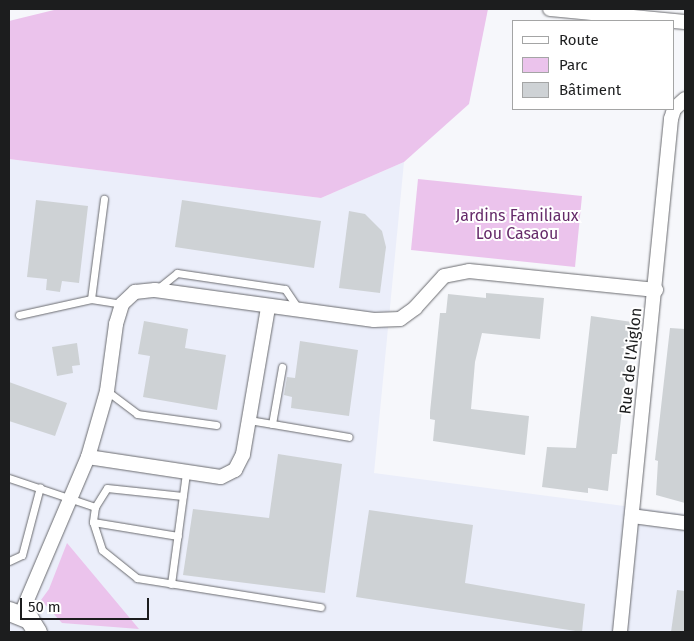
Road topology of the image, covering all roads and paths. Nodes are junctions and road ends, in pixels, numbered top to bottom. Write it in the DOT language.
graph roads {
  1 [pos="550,9"];
  2 [pos="664,20"];
  3 [pos="685,98"];
  4 [pos="104,199"];
  5 [pos="155,290"];
  6 [pos="656,290"];
  7 [pos="91,299"];
  8 [pos="122,304"];
  9 [pos="268,307"];
  10 [pos="300,311"];
  11 [pos="19,316"];
  12 [pos="282,367"];
  13 [pos="107,392"];
  14 [pos="249,420"];
  15 [pos="272,424"];
  16 [pos="216,425"];
  17 [pos="349,437"];
  18 [pos="88,457"];
  19 [pos="186,473"];
  20 [pos="9,478"];
  21 [pos="40,488"];
  22 [pos="183,496"];
  23 [pos="71,498"];
  24 [pos="95,507"];
  25 [pos="632,516"];
  26 [pos="93,522"];
  27 [pos="685,523"];
  28 [pos="178,536"];
  29 [pos="9,561"];
  30 [pos="170,584"];
  31 [pos="320,607"];
  32 [pos="15,612"];
  33 [pos="37,632"];
  34 [pos="620,632"];
  1 -- 2 [label="street"];
  3 -- 6 [label="street, Rue de l'Aiglon"];
  4 -- 7 [label="lane"];
  5 -- 8 [label="street"];
  5 -- 9 [label="street"];
  5 -- 10 [label="lane"];
  6 -- 10 [label="street"];
  6 -- 25 [label="street, Rue de l'Aiglon"];
  7 -- 8 [label="lane"];
  7 -- 11 [label="lane"];
  8 -- 13 [label="street"];
  9 -- 10 [label="street"];
  9 -- 14 [label="street"];
  12 -- 15 [label="lane"];
  13 -- 16 [label="lane"];
  13 -- 18 [label="street"];
  14 -- 15 [label="lane"];
  14 -- 19 [label="street"];
  15 -- 17 [label="lane"];
  18 -- 19 [label="street"];
  18 -- 23 [label="street"];
  19 -- 22 [label="lane"];
  20 -- 21 [label="lane"];
  21 -- 23 [label="lane"];
  21 -- 29 [label="lane"];
  22 -- 24 [label="lane"];
  22 -- 28 [label="lane"];
  23 -- 24 [label="lane"];
  23 -- 32 [label="street"];
  24 -- 26 [label="lane"];
  25 -- 27 [label="street"];
  25 -- 34 [label="street, Rue de l'Aiglon"];
  26 -- 28 [label="lane"];
  26 -- 30 [label="lane"];
  28 -- 30 [label="lane"];
  30 -- 31 [label="lane"];
  32 -- 33 [label="main road"];
}
